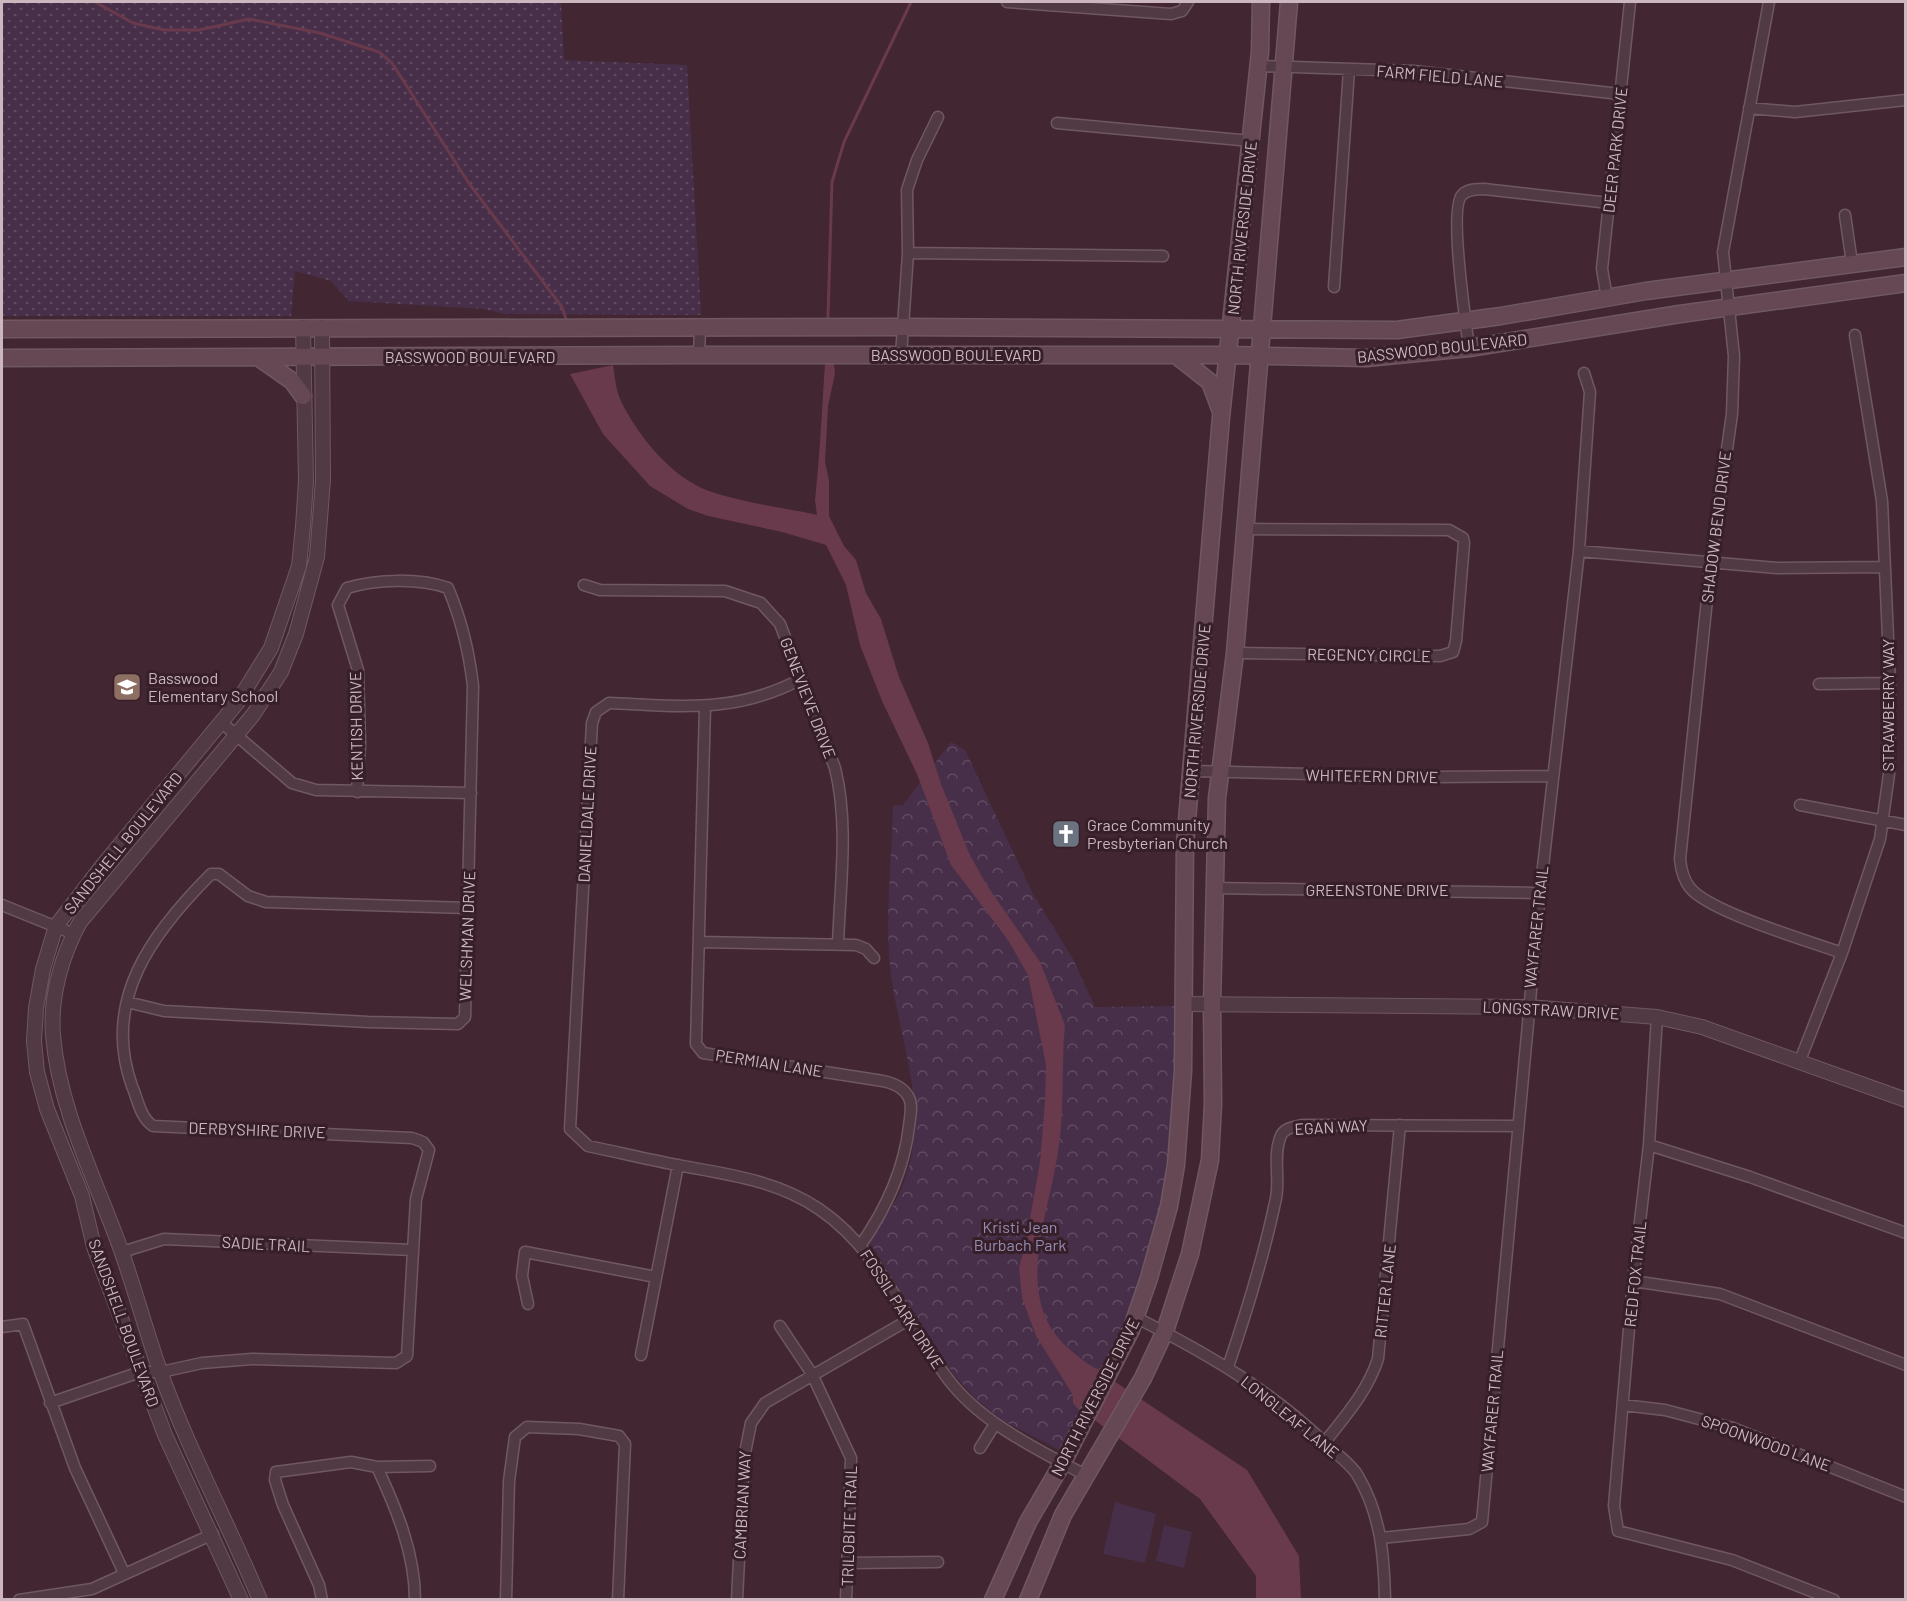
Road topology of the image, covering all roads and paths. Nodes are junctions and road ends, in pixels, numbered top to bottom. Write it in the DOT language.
graph roads {
  1 [pos="1007,2"];
  2 [pos="1261,2"];
  3 [pos="1289,2"];
  4 [pos="1630,2"];
  5 [pos="1769,2"];
  6 [pos="1073,4"];
  7 [pos="1187,4"];
  8 [pos="1259,66"];
  9 [pos="1286,67"];
  10 [pos="1349,70"];
  11 [pos="1620,94"];
  12 [pos="1905,100"];
  13 [pos="1749,108"];
  14 [pos="938,117"];
  15 [pos="1057,123"];
  16 [pos="1251,141"];
  17 [pos="1609,203"];
  18 [pos="1845,215"];
  19 [pos="908,253"];
  20 [pos="1163,256"];
  21 [pos="1905,257"];
  22 [pos="1852,263"];
  23 [pos="1727,281"];
  24 [pos="1905,283"];
  25 [pos="1334,287"];
  26 [pos="1607,298"];
  27 [pos="1730,308"];
  28 [pos="1465,320"];
  29 [pos="303,327"];
  30 [pos="321,327"];
  31 [pos="905,327"];
  32 [pos="2,328"];
  33 [pos="84,329"];
  34 [pos="700,329"];
  35 [pos="1232,329"];
  36 [pos="1262,330"];
  37 [pos="1856,335"];
  38 [pos="1468,348"];
  39 [pos="699,355"];
  40 [pos="1230,355"];
  41 [pos="1260,355"];
  42 [pos="901,356"];
  43 [pos="1177,356"];
  44 [pos="258,357"];
  45 [pos="302,357"];
  46 [pos="2,358"];
  47 [pos="85,358"];
  48 [pos="322,358"];
  49 [pos="1584,373"];
  50 [pos="303,396"];
  51 [pos="1221,417"];
  52 [pos="1244,529"];
  53 [pos="1580,551"];
  54 [pos="1711,561"];
  55 [pos="1884,567"];
  56 [pos="584,585"];
  57 [pos="448,588"];
  58 [pos="1234,654"];
  59 [pos="801,679"];
  60 [pos="1890,683"];
  61 [pos="1819,684"];
  62 [pos="705,707"];
  63 [pos="220,722"];
  64 [pos="237,736"];
  65 [pos="1193,771"];
  66 [pos="1220,772"];
  67 [pos="1552,776"];
  68 [pos="357,792"];
  69 [pos="471,794"];
  70 [pos="1800,805"];
  71 [pos="1884,821"];
  72 [pos="1905,825"];
  73 [pos="1214,888"];
  74 [pos="1540,893"];
  75 [pos="2,905"];
  76 [pos="468,908"];
  77 [pos="56,926"];
  78 [pos="74,934"];
  79 [pos="700,942"];
  80 [pos="838,944"];
  81 [pos="1842,953"];
  82 [pos="874,958"];
  83 [pos="127,1002"];
  84 [pos="1183,1004"];
  85 [pos="1212,1004"];
  86 [pos="1528,1007"];
  87 [pos="1658,1017"];
  88 [pos="1799,1063"];
  89 [pos="1905,1100"];
  90 [pos="1401,1125"];
  91 [pos="1516,1126"];
  92 [pos="570,1129"];
  93 [pos="1649,1145"];
  94 [pos="678,1165"];
  95 [pos="1905,1233"];
  96 [pos="860,1246"];
  97 [pos="411,1250"];
  98 [pos="122,1252"];
  99 [pos="656,1277"];
  100 [pos="1633,1281"];
  101 [pos="528,1304"];
  102 [pos="1137,1318"];
  103 [pos="910,1319"];
  104 [pos="780,1326"];
  105 [pos="2,1327"];
  106 [pos="1165,1331"];
  107 [pos="641,1355"];
  108 [pos="1905,1365"];
  109 [pos="1228,1367"];
  110 [pos="140,1372"];
  111 [pos="161,1372"];
  112 [pos="812,1374"];
  113 [pos="50,1403"];
  114 [pos="1623,1405"];
  115 [pos="995,1424"];
  116 [pos="1325,1442"];
  117 [pos="980,1448"];
  118 [pos="1063,1462"];
  119 [pos="430,1466"];
  120 [pos="377,1467"];
  121 [pos="1085,1474"];
  122 [pos="1905,1497"];
  123 [pos="213,1534"];
  124 [pos="1381,1538"];
  125 [pos="938,1562"];
  126 [pos="848,1563"];
  127 [pos="124,1573"];
  128 [pos="19,1599"];
  129 [pos="241,1599"];
  130 [pos="260,1599"];
  131 [pos="322,1599"];
  132 [pos="416,1599"];
  133 [pos="506,1599"];
  134 [pos="618,1599"];
  135 [pos="737,1599"];
  136 [pos="846,1599"];
  137 [pos="993,1599"];
  138 [pos="1028,1599"];
  139 [pos="1385,1599"];
  140 [pos="1834,1599"];
  1 -- 6 [label="street"];
  2 -- 8 [label="main road, NORTH RIVERSIDE DRIVE"];
  3 -- 9 [label="main road, NORTH RIVERSIDE DRIVE"];
  4 -- 11 [label="street, DEER PARK DRIVE"];
  5 -- 13 [label="street, SHADOW BEND DRIVE"];
  6 -- 7 [label="street"];
  8 -- 9 [label="street, FARM FIELD LANE"];
  8 -- 16 [label="main road, NORTH RIVERSIDE DRIVE"];
  9 -- 10 [label="street, FARM FIELD LANE"];
  9 -- 36 [label="main road, NORTH RIVERSIDE DRIVE"];
  10 -- 11 [label="street, FARM FIELD LANE"];
  10 -- 25 [label="street"];
  11 -- 17 [label="street, DEER PARK DRIVE"];
  12 -- 13 [label="street"];
  13 -- 23 [label="street, SHADOW BEND DRIVE"];
  14 -- 19 [label="street"];
  15 -- 16 [label="street"];
  16 -- 35 [label="main road, NORTH RIVERSIDE DRIVE"];
  17 -- 26 [label="street, DEER PARK DRIVE"];
  17 -- 28 [label="street"];
  18 -- 22 [label="street"];
  19 -- 20 [label="street"];
  19 -- 31 [label="street"];
  21 -- 22 [label="main road, BASSWOOD BOULEVARD"];
  22 -- 23 [label="main road, BASSWOOD BOULEVARD"];
  23 -- 26 [label="main road, BASSWOOD BOULEVARD"];
  23 -- 27 [label="street, SHADOW BEND DRIVE"];
  24 -- 27 [label="main road, BASSWOOD BOULEVARD"];
  26 -- 28 [label="main road, BASSWOOD BOULEVARD"];
  27 -- 38 [label="main road, BASSWOOD BOULEVARD"];
  27 -- 54 [label="street, SHADOW BEND DRIVE"];
  28 -- 36 [label="main road, BASSWOOD BOULEVARD"];
  28 -- 38 [label="street"];
  29 -- 30 [label="main road, BASSWOOD BOULEVARD"];
  29 -- 33 [label="main road, BASSWOOD BOULEVARD"];
  29 -- 45 [label="street, SANDSHELL BOULEVARD"];
  30 -- 34 [label="main road, BASSWOOD BOULEVARD"];
  30 -- 48 [label="street, SANDSHELL BOULEVARD"];
  31 -- 34 [label="main road, BASSWOOD BOULEVARD"];
  31 -- 35 [label="main road, BASSWOOD BOULEVARD"];
  31 -- 42 [label="street"];
  32 -- 33 [label="main road, BASSWOOD BOULEVARD"];
  33 -- 47 [label="main road"];
  34 -- 39 [label="street"];
  35 -- 36 [label="main road, BASSWOOD BOULEVARD"];
  35 -- 40 [label="main road, NORTH RIVERSIDE DRIVE"];
  36 -- 41 [label="main road, NORTH RIVERSIDE DRIVE"];
  37 -- 55 [label="street, STRAWBERRY WAY"];
  38 -- 41 [label="main road, BASSWOOD BOULEVARD"];
  39 -- 42 [label="main road, BASSWOOD BOULEVARD"];
  39 -- 48 [label="main road, BASSWOOD BOULEVARD"];
  40 -- 41 [label="main road, BASSWOOD BOULEVARD"];
  40 -- 43 [label="main road, BASSWOOD BOULEVARD"];
  40 -- 51 [label="main road, NORTH RIVERSIDE DRIVE"];
  41 -- 52 [label="main road, NORTH RIVERSIDE DRIVE"];
  42 -- 43 [label="main road, BASSWOOD BOULEVARD"];
  43 -- 51 [label="main road"];
  44 -- 45 [label="main road, BASSWOOD BOULEVARD"];
  44 -- 47 [label="main road, BASSWOOD BOULEVARD"];
  44 -- 50 [label="main road"];
  45 -- 48 [label="main road, BASSWOOD BOULEVARD"];
  45 -- 50 [label="street, SANDSHELL BOULEVARD"];
  46 -- 47 [label="main road, BASSWOOD BOULEVARD"];
  48 -- 64 [label="street, SANDSHELL BOULEVARD"];
  49 -- 53 [label="street, WAYFARER TRAIL"];
  50 -- 63 [label="street, SANDSHELL BOULEVARD"];
  51 -- 65 [label="main road, NORTH RIVERSIDE DRIVE"];
  52 -- 58 [label="main road, NORTH RIVERSIDE DRIVE"];
  52 -- 58 [label="street, REGENCY CIRCLE"];
  53 -- 54 [label="street"];
  53 -- 67 [label="street, WAYFARER TRAIL"];
  54 -- 55 [label="street"];
  54 -- 81 [label="street, SHADOW BEND DRIVE"];
  55 -- 60 [label="street, STRAWBERRY WAY"];
  56 -- 59 [label="street, GENEVIEVE DRIVE"];
  57 -- 68 [label="street, KENTISH DRIVE"];
  57 -- 69 [label="street, WELSHMAN DRIVE"];
  58 -- 66 [label="main road, NORTH RIVERSIDE DRIVE"];
  59 -- 62 [label="street, DANIELDALE DRIVE"];
  59 -- 80 [label="street, GENEVIEVE DRIVE"];
  60 -- 61 [label="street"];
  60 -- 71 [label="street, STRAWBERRY WAY"];
  62 -- 79 [label="street, PERMIAN LANE"];
  62 -- 92 [label="street, DANIELDALE DRIVE"];
  63 -- 64 [label="street"];
  63 -- 77 [label="street, SANDSHELL BOULEVARD"];
  64 -- 68 [label="street"];
  64 -- 78 [label="street, SANDSHELL BOULEVARD"];
  65 -- 66 [label="street, WHITEFERN DRIVE"];
  65 -- 84 [label="main road, NORTH RIVERSIDE DRIVE"];
  66 -- 67 [label="street, WHITEFERN DRIVE"];
  66 -- 73 [label="main road, NORTH RIVERSIDE DRIVE"];
  67 -- 74 [label="street, WAYFARER TRAIL"];
  68 -- 69 [label="street"];
  69 -- 76 [label="street, WELSHMAN DRIVE"];
  70 -- 71 [label="street"];
  71 -- 72 [label="street"];
  71 -- 81 [label="street, STRAWBERRY WAY"];
  73 -- 74 [label="street, GREENSTONE DRIVE"];
  73 -- 85 [label="main road, NORTH RIVERSIDE DRIVE"];
  74 -- 86 [label="street, WAYFARER TRAIL"];
  75 -- 77 [label="street"];
  76 -- 83 [label="street, DERBYSHIRE DRIVE"];
  76 -- 83 [label="street, WELSHMAN DRIVE"];
  77 -- 78 [label="street"];
  77 -- 110 [label="street, SANDSHELL BOULEVARD"];
  78 -- 98 [label="street, SANDSHELL BOULEVARD"];
  79 -- 80 [label="street"];
  79 -- 96 [label="street, PERMIAN LANE"];
  80 -- 82 [label="street"];
  81 -- 88 [label="street, STRAWBERRY WAY"];
  83 -- 97 [label="street, DERBYSHIRE DRIVE"];
  84 -- 85 [label="street, LONGSTRAW DRIVE"];
  84 -- 102 [label="main road, NORTH RIVERSIDE DRIVE"];
  85 -- 86 [label="street, LONGSTRAW DRIVE"];
  85 -- 106 [label="main road, NORTH RIVERSIDE DRIVE"];
  86 -- 87 [label="street, LONGSTRAW DRIVE"];
  86 -- 91 [label="street, WAYFARER TRAIL"];
  87 -- 88 [label="street, LONGSTRAW DRIVE"];
  87 -- 93 [label="street, RED FOX TRAIL"];
  88 -- 89 [label="street, LONGSTRAW DRIVE"];
  90 -- 91 [label="street, EGAN WAY"];
  90 -- 109 [label="street, EGAN WAY"];
  90 -- 116 [label="street, RITTER LANE"];
  91 -- 124 [label="street, WAYFARER TRAIL"];
  92 -- 94 [label="street, FOSSIL PARK DRIVE"];
  93 -- 95 [label="street"];
  93 -- 100 [label="street, RED FOX TRAIL"];
  94 -- 96 [label="street, FOSSIL PARK DRIVE"];
  94 -- 99 [label="street"];
  96 -- 103 [label="street, FOSSIL PARK DRIVE"];
  97 -- 98 [label="street, SADIE TRAIL"];
  97 -- 111 [label="street, DERBYSHIRE DRIVE"];
  98 -- 111 [label="street, SANDSHELL BOULEVARD"];
  99 -- 101 [label="street"];
  99 -- 107 [label="street"];
  100 -- 108 [label="street"];
  100 -- 114 [label="street, RED FOX TRAIL"];
  102 -- 106 [label="street, LONGLEAF LANE"];
  102 -- 118 [label="main road, NORTH RIVERSIDE DRIVE"];
  103 -- 112 [label="street, CAMBRIAN WAY"];
  103 -- 115 [label="street, FOSSIL PARK DRIVE"];
  104 -- 112 [label="street, TRILOBITE TRAIL"];
  105 -- 113 [label="street"];
  106 -- 109 [label="street, LONGLEAF LANE"];
  106 -- 121 [label="main road, NORTH RIVERSIDE DRIVE"];
  109 -- 116 [label="street, LONGLEAF LANE"];
  110 -- 111 [label="street"];
  110 -- 113 [label="street"];
  110 -- 123 [label="street, SANDSHELL BOULEVARD"];
  111 -- 130 [label="street, SANDSHELL BOULEVARD"];
  112 -- 126 [label="street, TRILOBITE TRAIL"];
  112 -- 135 [label="street, CAMBRIAN WAY"];
  113 -- 127 [label="street"];
  114 -- 122 [label="street, SPOONWOOD LANE"];
  114 -- 140 [label="street, RED FOX TRAIL"];
  115 -- 117 [label="street"];
  115 -- 118 [label="street, FOSSIL PARK DRIVE"];
  116 -- 124 [label="street, LONGLEAF LANE"];
  118 -- 121 [label="street, FOSSIL PARK DRIVE"];
  118 -- 137 [label="main road, NORTH RIVERSIDE DRIVE"];
  119 -- 120 [label="street"];
  120 -- 131 [label="street"];
  120 -- 132 [label="street"];
  121 -- 138 [label="main road, NORTH RIVERSIDE DRIVE"];
  123 -- 127 [label="street"];
  123 -- 129 [label="street, SANDSHELL BOULEVARD"];
  124 -- 139 [label="street, LONGLEAF LANE"];
  125 -- 126 [label="street"];
  126 -- 136 [label="street, TRILOBITE TRAIL"];
  127 -- 128 [label="street"];
  133 -- 134 [label="street"];
}
